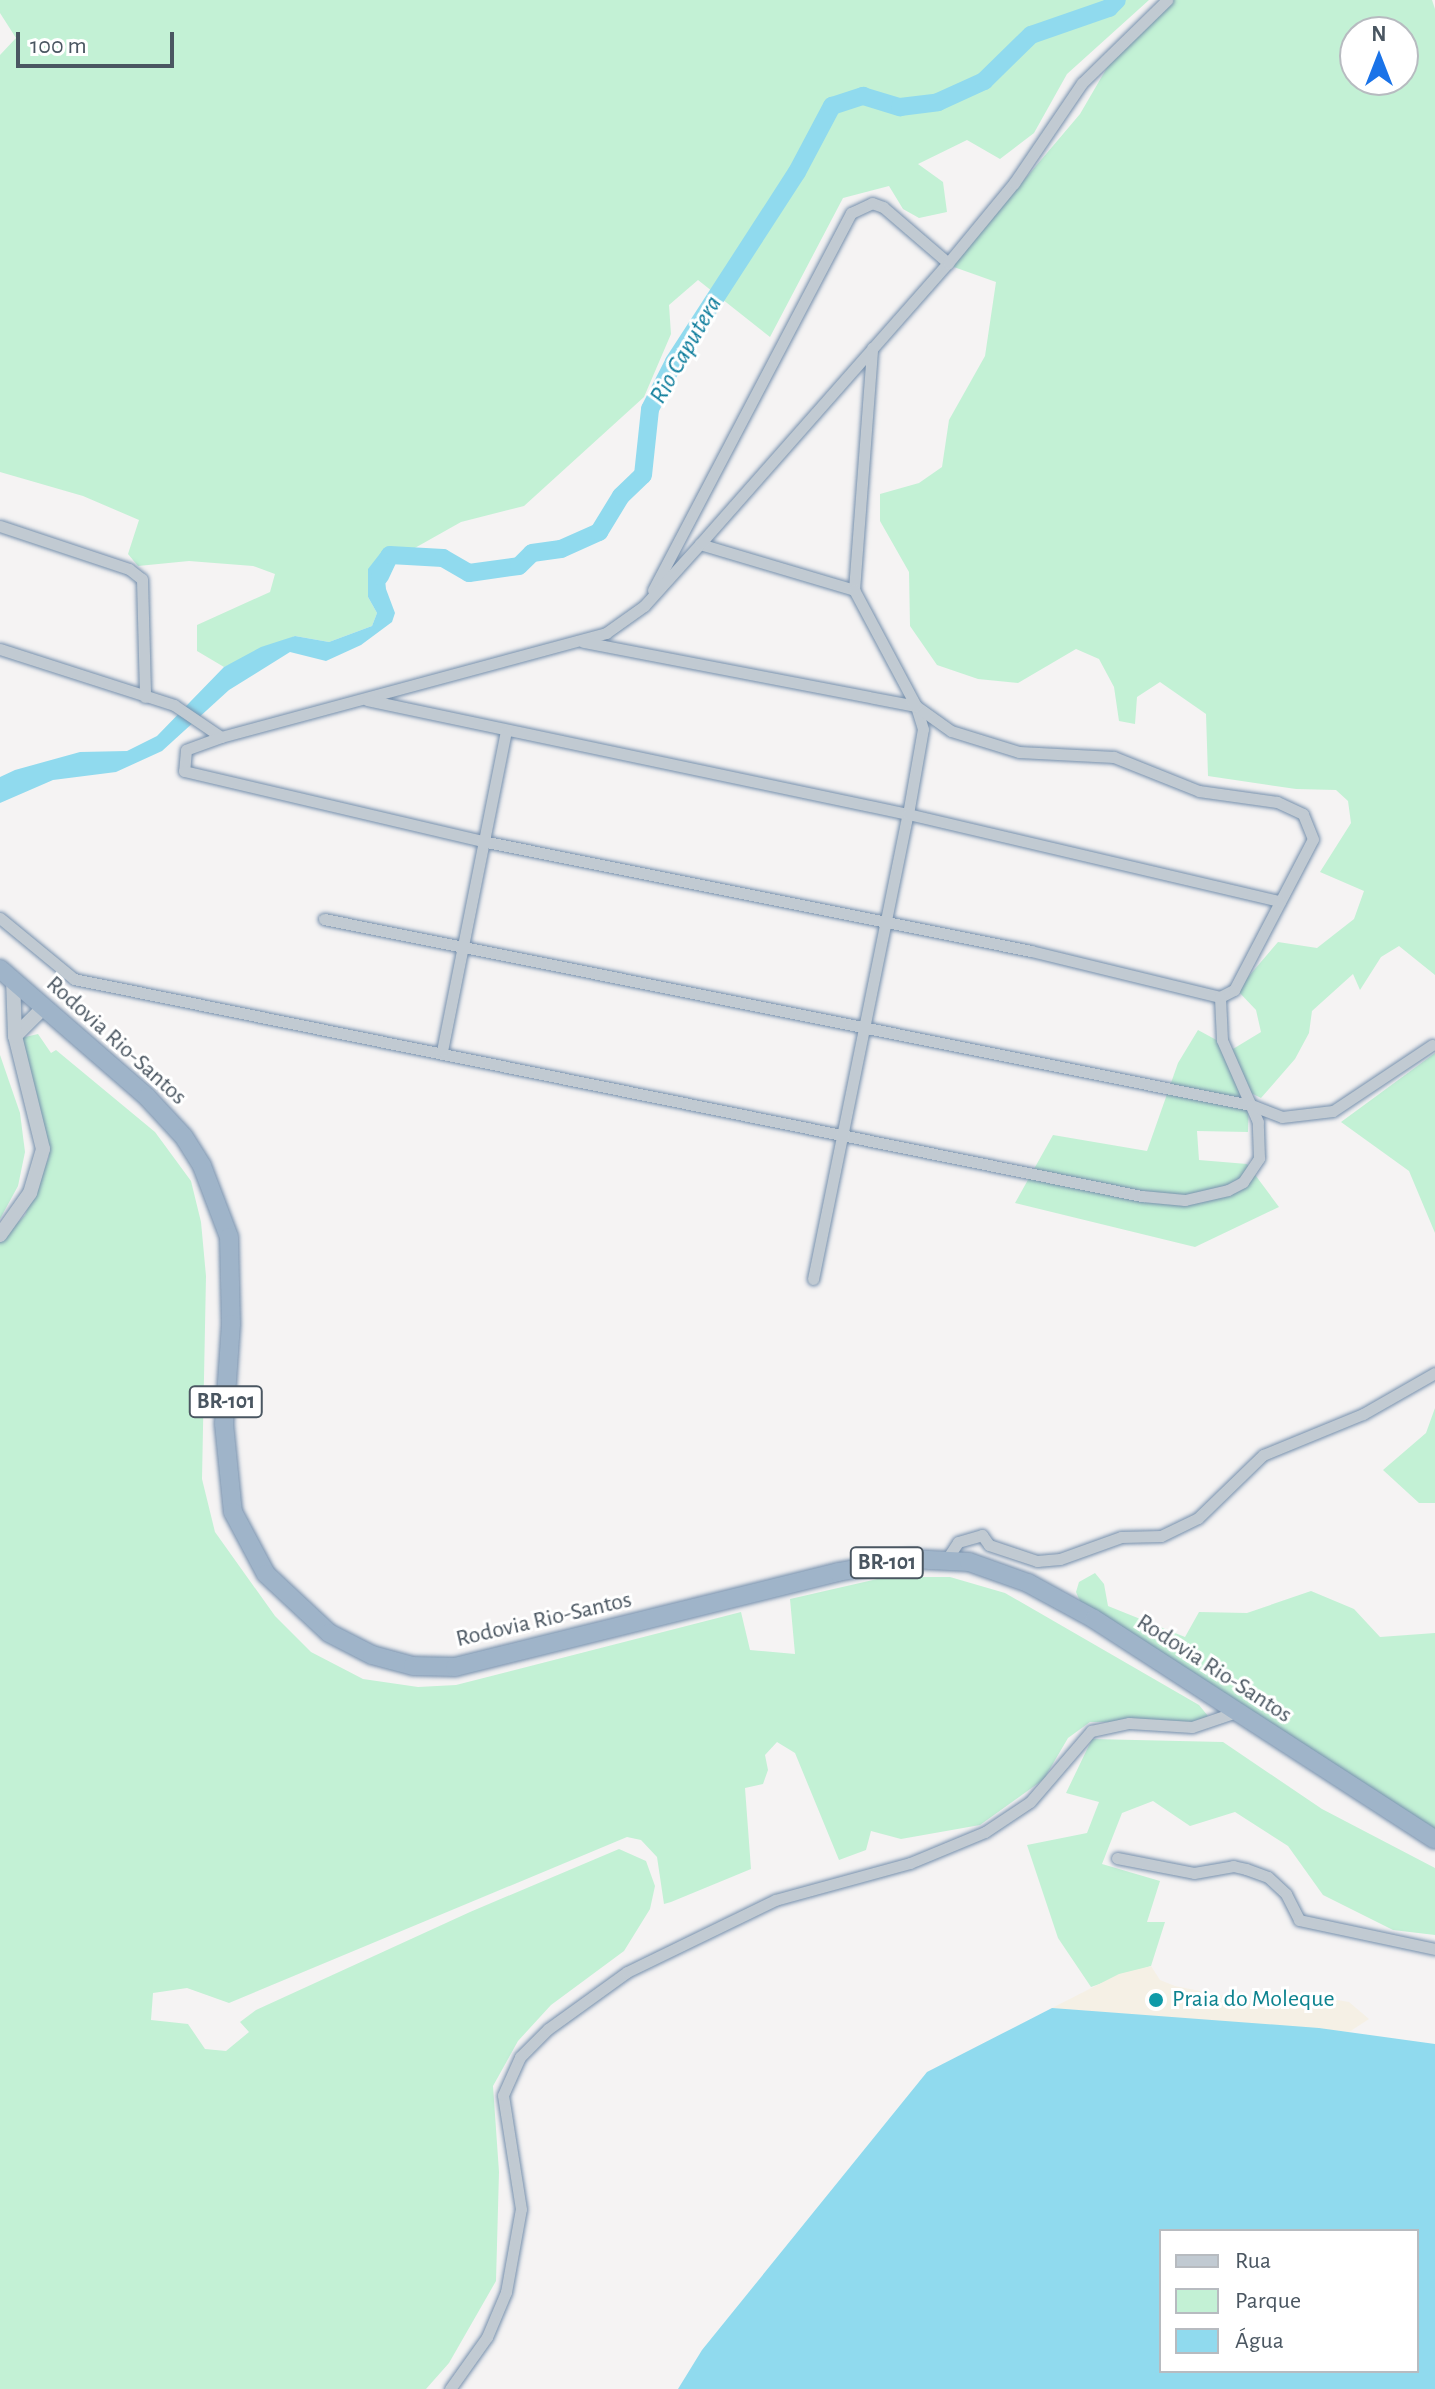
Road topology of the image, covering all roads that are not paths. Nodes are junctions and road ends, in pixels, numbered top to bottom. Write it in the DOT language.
graph roads {
  1 [pos="1167,0"];
  2 [pos="948,263"];
  3 [pos="872,347"];
  4 [pos="0,526"];
  5 [pos="700,544"];
  6 [pos="854,590"];
  7 [pos="644,606"];
  8 [pos="579,641"];
  9 [pos="0,649"];
  10 [pos="145,697"];
  11 [pos="362,699"];
  12 [pos="916,706"];
  13 [pos="506,732"];
  14 [pos="221,737"];
  15 [pos="908,814"];
  16 [pos="482,841"];
  17 [pos="1280,901"];
  18 [pos="0,918"];
  19 [pos="324,919"];
  20 [pos="885,921"];
  21 [pos="461,947"];
  22 [pos="7,974"];
  23 [pos="1220,997"];
  24 [pos="43,1008"];
  25 [pos="863,1026"];
  26 [pos="15,1036"];
  27 [pos="1432,1045"];
  28 [pos="442,1051"];
  29 [pos="1251,1105"];
  30 [pos="843,1133"];
  31 [pos="0,1235"];
  32 [pos="813,1279"];
  33 [pos="1435,1373"];
  34 [pos="1029,1558"];
  35 [pos="947,1559"];
  36 [pos="1028,1583"];
  37 [pos="1236,1712"];
  38 [pos="1435,1840"];
  39 [pos="1117,1858"];
  40 [pos="1435,1949"];
  41 [pos="450,2389"];
  1 -- 2 [label="street"];
  2 -- 3 [label="street"];
  2 -- 7 [label="street"];
  3 -- 5 [label="street"];
  3 -- 6 [label="street"];
  4 -- 10 [label="street"];
  5 -- 6 [label="street"];
  5 -- 7 [label="street"];
  6 -- 12 [label="street"];
  7 -- 8 [label="street"];
  8 -- 11 [label="street"];
  8 -- 12 [label="street"];
  9 -- 10 [label="street"];
  10 -- 14 [label="street"];
  11 -- 13 [label="street"];
  11 -- 14 [label="street"];
  12 -- 15 [label="street"];
  12 -- 17 [label="street"];
  13 -- 15 [label="street"];
  13 -- 16 [label="street"];
  14 -- 16 [label="street"];
  15 -- 17 [label="street"];
  15 -- 20 [label="street"];
  16 -- 20 [label="street"];
  16 -- 21 [label="street"];
  17 -- 23 [label="street"];
  18 -- 28 [label="street"];
  19 -- 21 [label="street"];
  20 -- 23 [label="street"];
  20 -- 25 [label="street"];
  21 -- 25 [label="street"];
  21 -- 28 [label="street"];
  22 -- 24 [label="highway, Rodovia Rio-Santos / BR-101"];
  22 -- 26 [label="street"];
  23 -- 29 [label="street"];
  24 -- 26 [label="street"];
  24 -- 35 [label="highway, Rodovia Rio-Santos / BR-101"];
  25 -- 29 [label="street"];
  25 -- 30 [label="street"];
  26 -- 31 [label="street"];
  27 -- 29 [label="street"];
  28 -- 30 [label="street"];
  29 -- 30 [label="street"];
  30 -- 32 [label="street"];
  33 -- 34 [label="street"];
  34 -- 35 [label="street"];
  34 -- 36 [label="street"];
  35 -- 36 [label="highway, Rodovia Rio-Santos / BR-101"];
  36 -- 37 [label="highway, Rodovia Rio-Santos / BR-101"];
  37 -- 38 [label="highway, Rodovia Rio-Santos / BR-101"];
  37 -- 41 [label="street"];
  39 -- 40 [label="street"];
}
